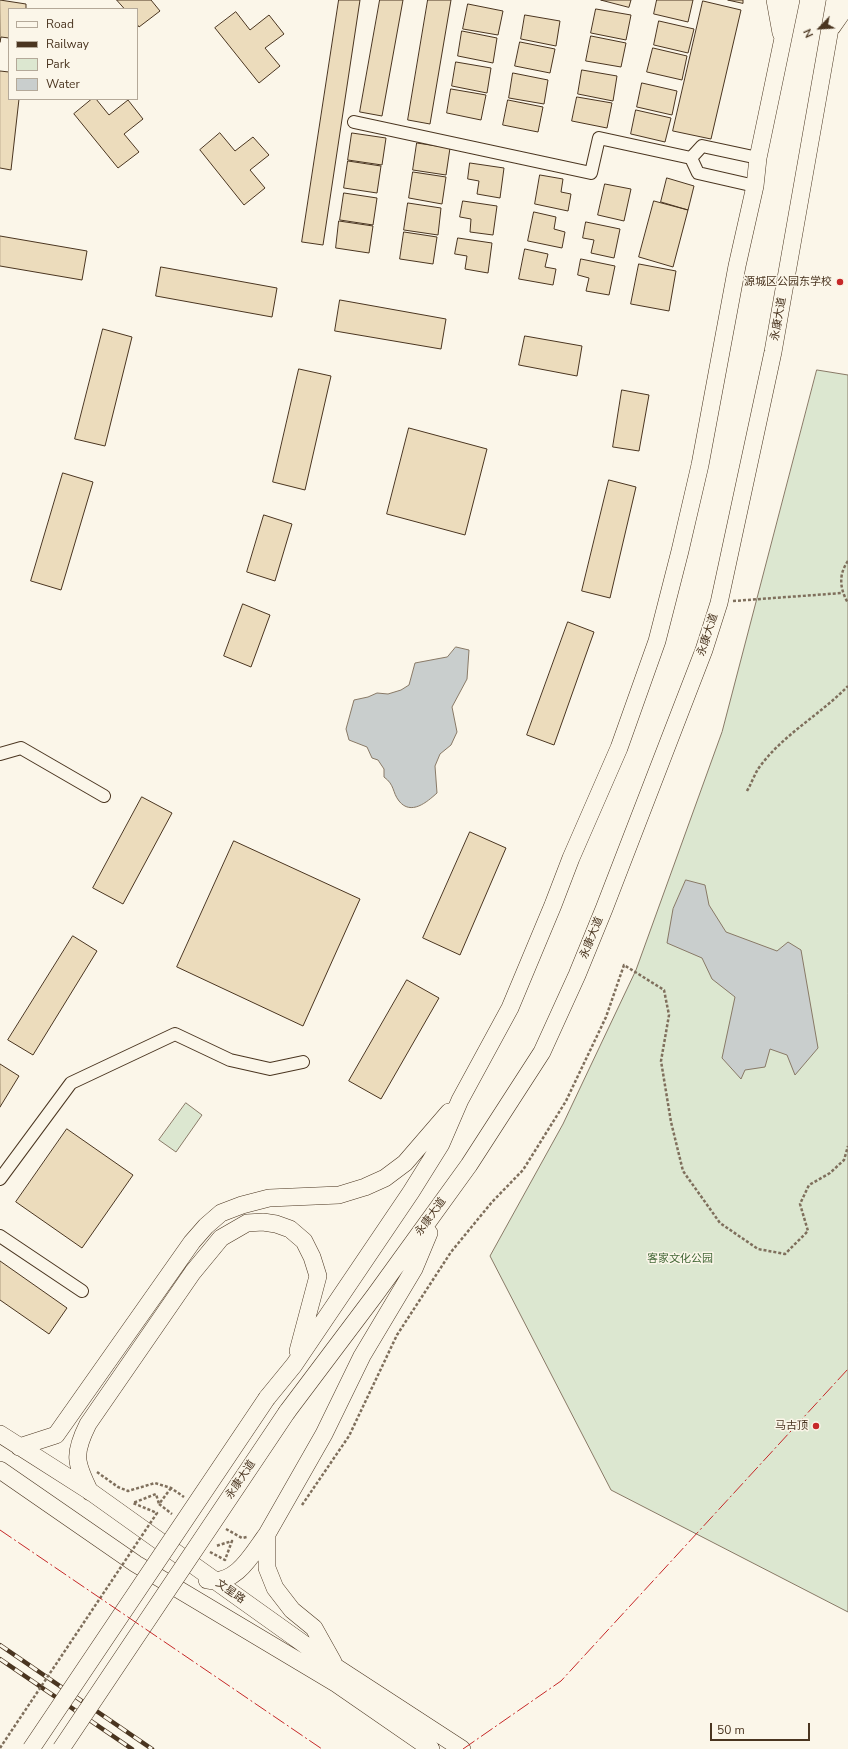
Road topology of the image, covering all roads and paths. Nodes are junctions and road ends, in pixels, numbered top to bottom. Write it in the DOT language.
graph roads {
  1 [pos="775,0"];
  2 [pos="791,0"];
  3 [pos="835,0"];
  4 [pos="848,4"];
  5 [pos="829,32"];
  6 [pos="782,42"];
  7 [pos="354,122"];
  8 [pos="691,158"];
  9 [pos="758,158"];
  10 [pos="754,186"];
  11 [pos="848,561"];
  12 [pos="842,593"];
  13 [pos="719,602"];
  14 [pos="848,603"];
  15 [pos="848,686"];
  16 [pos="0,754"];
  17 [pos="747,791"];
  18 [pos="104,796"];
  19 [pos="624,965"];
  20 [pos="303,1062"];
  21 [pos="460,1100"];
  22 [pos="848,1146"];
  23 [pos="0,1179"];
  24 [pos="440,1204"];
  25 [pos="0,1236"];
  26 [pos="82,1291"];
  27 [pos="294,1365"];
  28 [pos="0,1434"];
  29 [pos="18,1446"];
  30 [pos="0,1470"];
  31 [pos="91,1492"];
  32 [pos="159,1504"];
  33 [pos="266,1534"];
  34 [pos="136,1564"];
  35 [pos="215,1582"];
  36 [pos="336,1668"];
  37 [pos="0,1748"];
  38 [pos="31,1749"];
  39 [pos="61,1749"];
  40 [pos="431,1749"];
  41 [pos="462,1749"];
  1 -- 6 [label="street"];
  2 -- 6 [label="street"];
  3 -- 5 [label="street, 永康大道"];
  4 -- 5 [label="street"];
  5 -- 13 [label="street, 永康大道"];
  6 -- 9 [label="street"];
  7 -- 8 [label="street"];
  8 -- 9 [label="street"];
  8 -- 10 [label="street"];
  9 -- 10 [label="street"];
  10 -- 21 [label="street"];
  11 -- 12 [label="path"];
  12 -- 13 [label="path"];
  12 -- 14 [label="path"];
  13 -- 24 [label="street, 永康大道"];
  15 -- 17 [label="path"];
  16 -- 18 [label="street"];
  19 -- 22 [label="path"];
  20 -- 23 [label="street"];
  21 -- 27 [label="street"];
  21 -- 29 [label="street"];
  24 -- 33 [label="street"];
  24 -- 39 [label="street, 永康大道, bridge"];
  25 -- 26 [label="street"];
  27 -- 31 [label="street"];
  27 -- 38 [label="street, bridge"];
  28 -- 29 [label="street, 文星路"];
  29 -- 31 [label="street, 文星路"];
  30 -- 34 [label="street, 文星路"];
  31 -- 35 [label="street, 文星路"];
  32 -- 37 [label="path, bridge"];
  33 -- 35 [label="street"];
  33 -- 36 [label="street"];
  34 -- 35 [label="street"];
  34 -- 40 [label="street, 文星路"];
  35 -- 36 [label="street, 文星路"];
  36 -- 41 [label="street, 文星路"];
}
